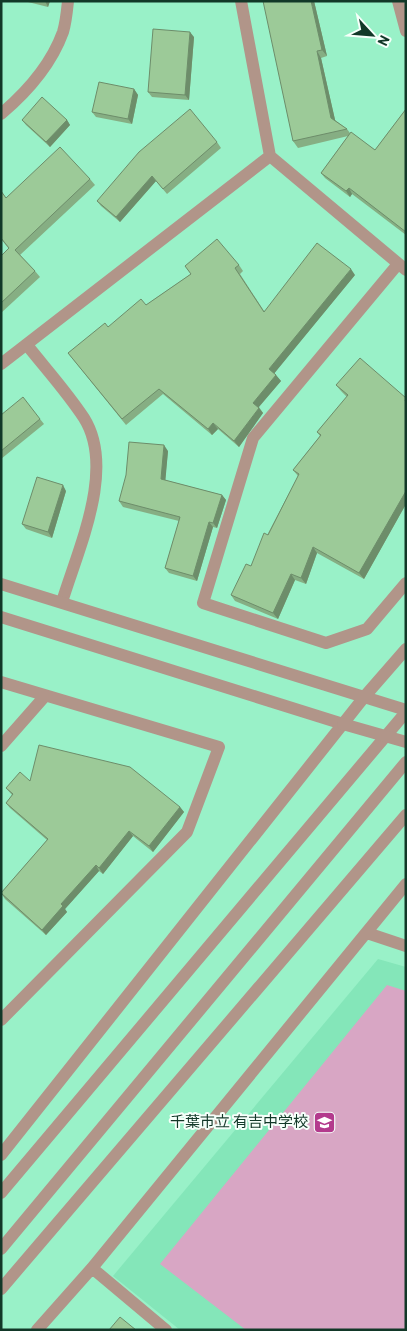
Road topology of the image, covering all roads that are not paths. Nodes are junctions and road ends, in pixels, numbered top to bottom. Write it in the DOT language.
graph roads {
  1 [pos="68,1"];
  2 [pos="241,1"];
  3 [pos="398,1"];
  4 [pos="406,31"];
  5 [pos="1,114"];
  6 [pos="270,156"];
  7 [pos="402,267"];
  8 [pos="27,345"];
  9 [pos="1,364"];
  10 [pos="406,583"];
  11 [pos="1,584"];
  12 [pos="62,602"];
  13 [pos="1,618"];
  14 [pos="406,649"];
  15 [pos="1,682"];
  16 [pos="45,696"];
  17 [pos="365,696"];
  18 [pos="406,711"];
  19 [pos="343,724"];
  20 [pos="406,742"];
  21 [pos="1,746"];
  22 [pos="406,762"];
  23 [pos="406,815"];
  24 [pos="406,884"];
  25 [pos="367,934"];
  26 [pos="406,946"];
  27 [pos="1,1020"];
  28 [pos="1,1155"];
  29 [pos="1,1193"];
  30 [pos="1,1249"];
  31 [pos="92,1268"];
  32 [pos="1,1289"];
  33 [pos="37,1330"];
  34 [pos="166,1330"];
  1 -- 5 [label="street"];
  2 -- 6 [label="street"];
  3 -- 4 [label="street"];
  6 -- 7 [label="street"];
  6 -- 8 [label="street"];
  7 -- 10 [label="street"];
  8 -- 9 [label="street"];
  8 -- 12 [label="street"];
  11 -- 12 [label="street"];
  12 -- 17 [label="street"];
  13 -- 19 [label="street"];
  14 -- 17 [label="street"];
  15 -- 16 [label="street"];
  16 -- 21 [label="street"];
  16 -- 27 [label="street"];
  17 -- 18 [label="street"];
  17 -- 19 [label="street"];
  18 -- 29 [label="street"];
  19 -- 20 [label="street, bridge"];
  19 -- 28 [label="street"];
  22 -- 30 [label="street"];
  23 -- 32 [label="street"];
  24 -- 25 [label="street"];
  25 -- 26 [label="street"];
  25 -- 31 [label="street"];
  31 -- 33 [label="street"];
  31 -- 34 [label="street"];
}
